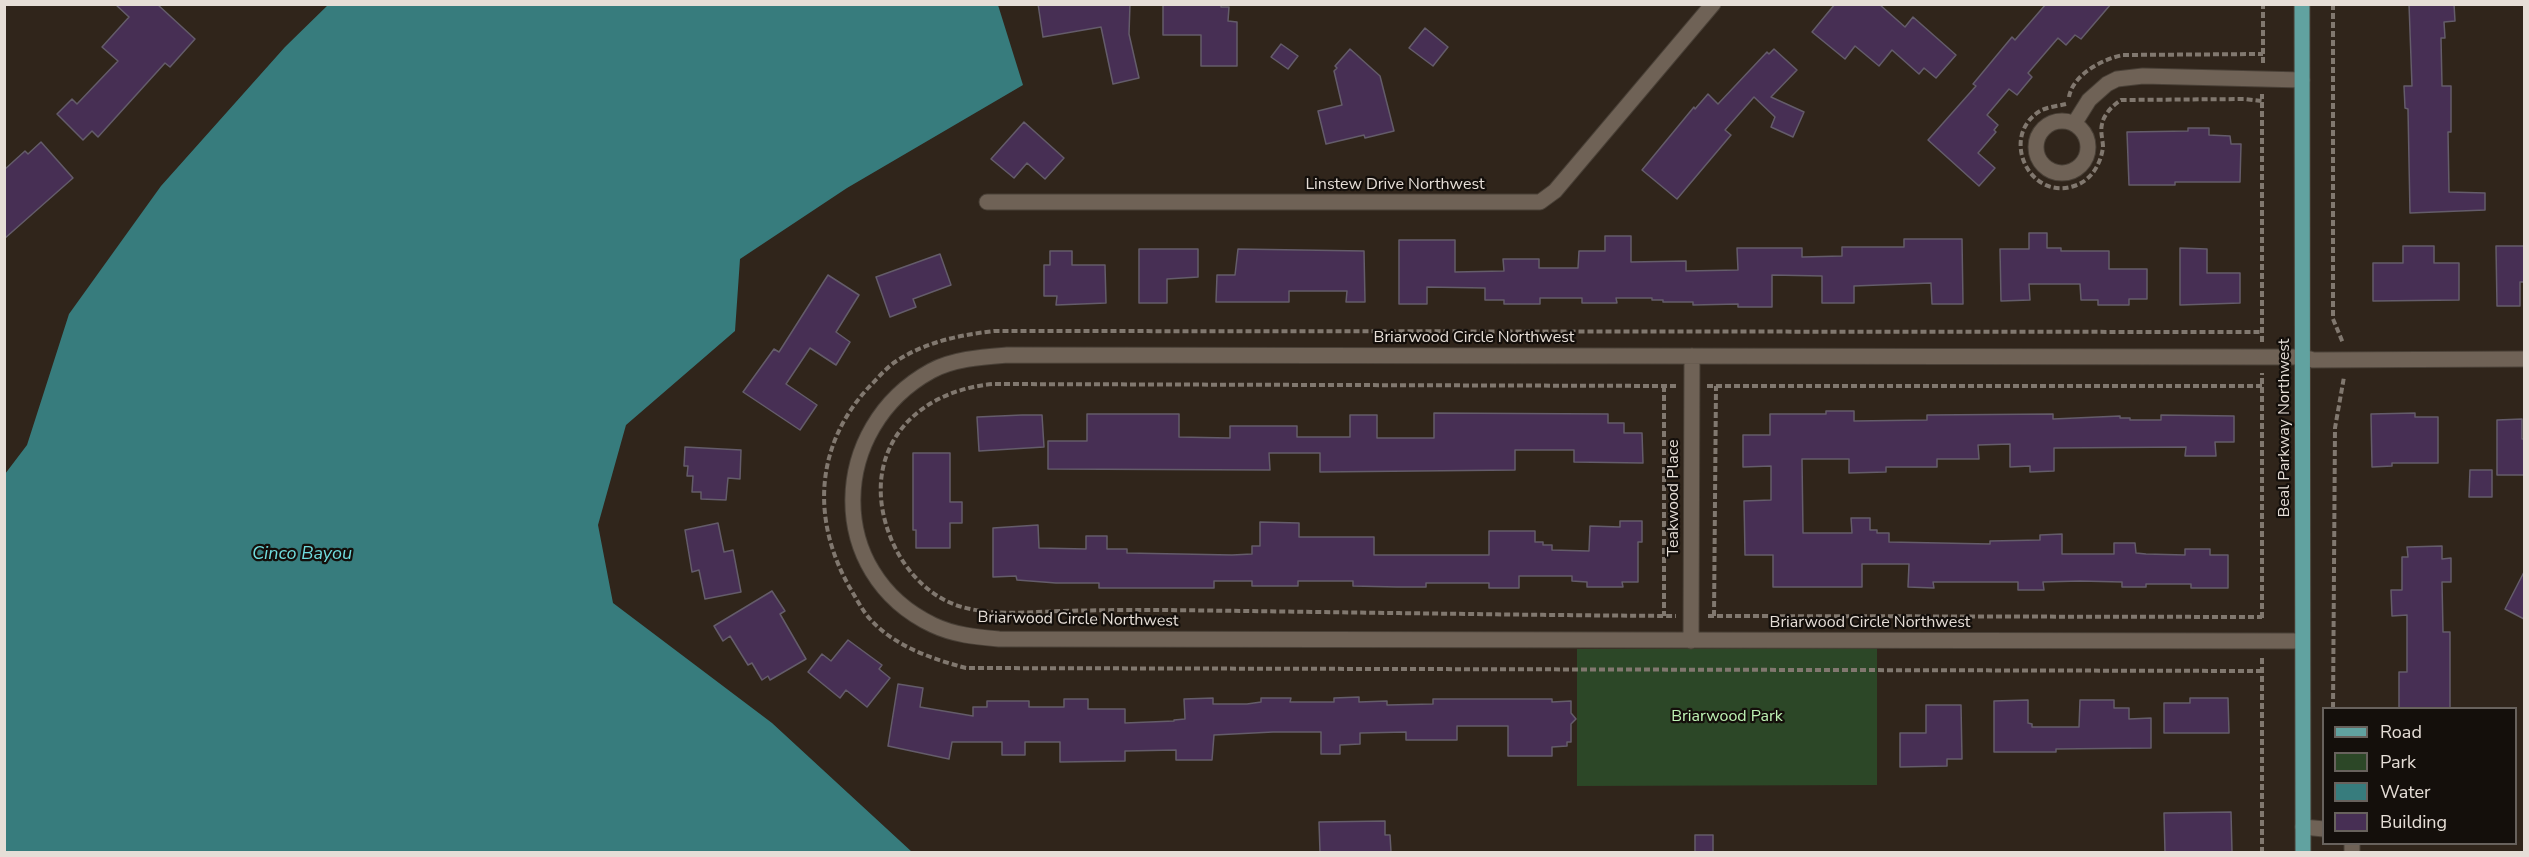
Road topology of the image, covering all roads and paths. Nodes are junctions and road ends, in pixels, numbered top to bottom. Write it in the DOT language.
graph roads {
  1 [pos="1713,4"];
  2 [pos="2263,4"];
  3 [pos="2302,4"];
  4 [pos="2334,4"];
  5 [pos="2263,54"];
  6 [pos="2262,79"];
  7 [pos="2302,80"];
  8 [pos="2262,101"];
  9 [pos="2074,124"];
  10 [pos="987,202"];
  11 [pos="2262,332"];
  12 [pos="1692,356"];
  13 [pos="2262,357"];
  14 [pos="2303,357"];
  15 [pos="2524,359"];
  16 [pos="2344,360"];
  17 [pos="1664,386"];
  18 [pos="1692,386"];
  19 [pos="1716,386"];
  20 [pos="2262,386"];
  21 [pos="1664,616"];
  22 [pos="1691,616"];
  23 [pos="1714,616"];
  24 [pos="2262,617"];
  25 [pos="1691,641"];
  26 [pos="2262,641"];
  27 [pos="2302,641"];
  28 [pos="2262,671"];
  29 [pos="2334,707"];
  30 [pos="2302,827"];
  31 [pos="2322,829"];
  32 [pos="2262,852"];
  33 [pos="2302,852"];
  1 -- 10 [label="street, Linstew Drive Northwest"];
  2 -- 5 [label="path"];
  3 -- 7 [label="main road, Beal Parkway Northwest"];
  4 -- 16 [label="path"];
  5 -- 6 [label="path"];
  5 -- 8 [label="path"];
  6 -- 7 [label="street"];
  6 -- 8 [label="path"];
  6 -- 9 [label="street"];
  7 -- 14 [label="main road, Beal Parkway Northwest"];
  8 -- 11 [label="path"];
  11 -- 13 [label="path"];
  11 -- 28 [label="path"];
  12 -- 13 [label="street, Briarwood Circle Northwest"];
  12 -- 18 [label="street, Teakwood Place"];
  12 -- 25 [label="street, Briarwood Circle Northwest"];
  13 -- 14 [label="street, Briarwood Circle Northwest"];
  13 -- 20 [label="path"];
  14 -- 16 [label="street, Briarwood Circle Northwest"];
  14 -- 27 [label="main road, Beal Parkway Northwest"];
  15 -- 16 [label="street, Briarwood Circle Northwest"];
  16 -- 29 [label="path"];
  17 -- 18 [label="path"];
  17 -- 21 [label="path"];
  17 -- 21 [label="path"];
  18 -- 19 [label="path"];
  18 -- 22 [label="street, Teakwood Place"];
  19 -- 20 [label="path"];
  19 -- 23 [label="path"];
  20 -- 24 [label="path"];
  21 -- 22 [label="path"];
  22 -- 23 [label="path"];
  22 -- 25 [label="street, Teakwood Place"];
  23 -- 24 [label="path"];
  24 -- 26 [label="path"];
  25 -- 26 [label="street, Briarwood Circle Northwest"];
  26 -- 27 [label="street, Briarwood Circle Northwest"];
  26 -- 28 [label="path"];
  27 -- 30 [label="main road, Beal Parkway Northwest"];
  28 -- 32 [label="path"];
  30 -- 31 [label="street"];
  30 -- 33 [label="main road, Beal Parkway Northwest"];
}
